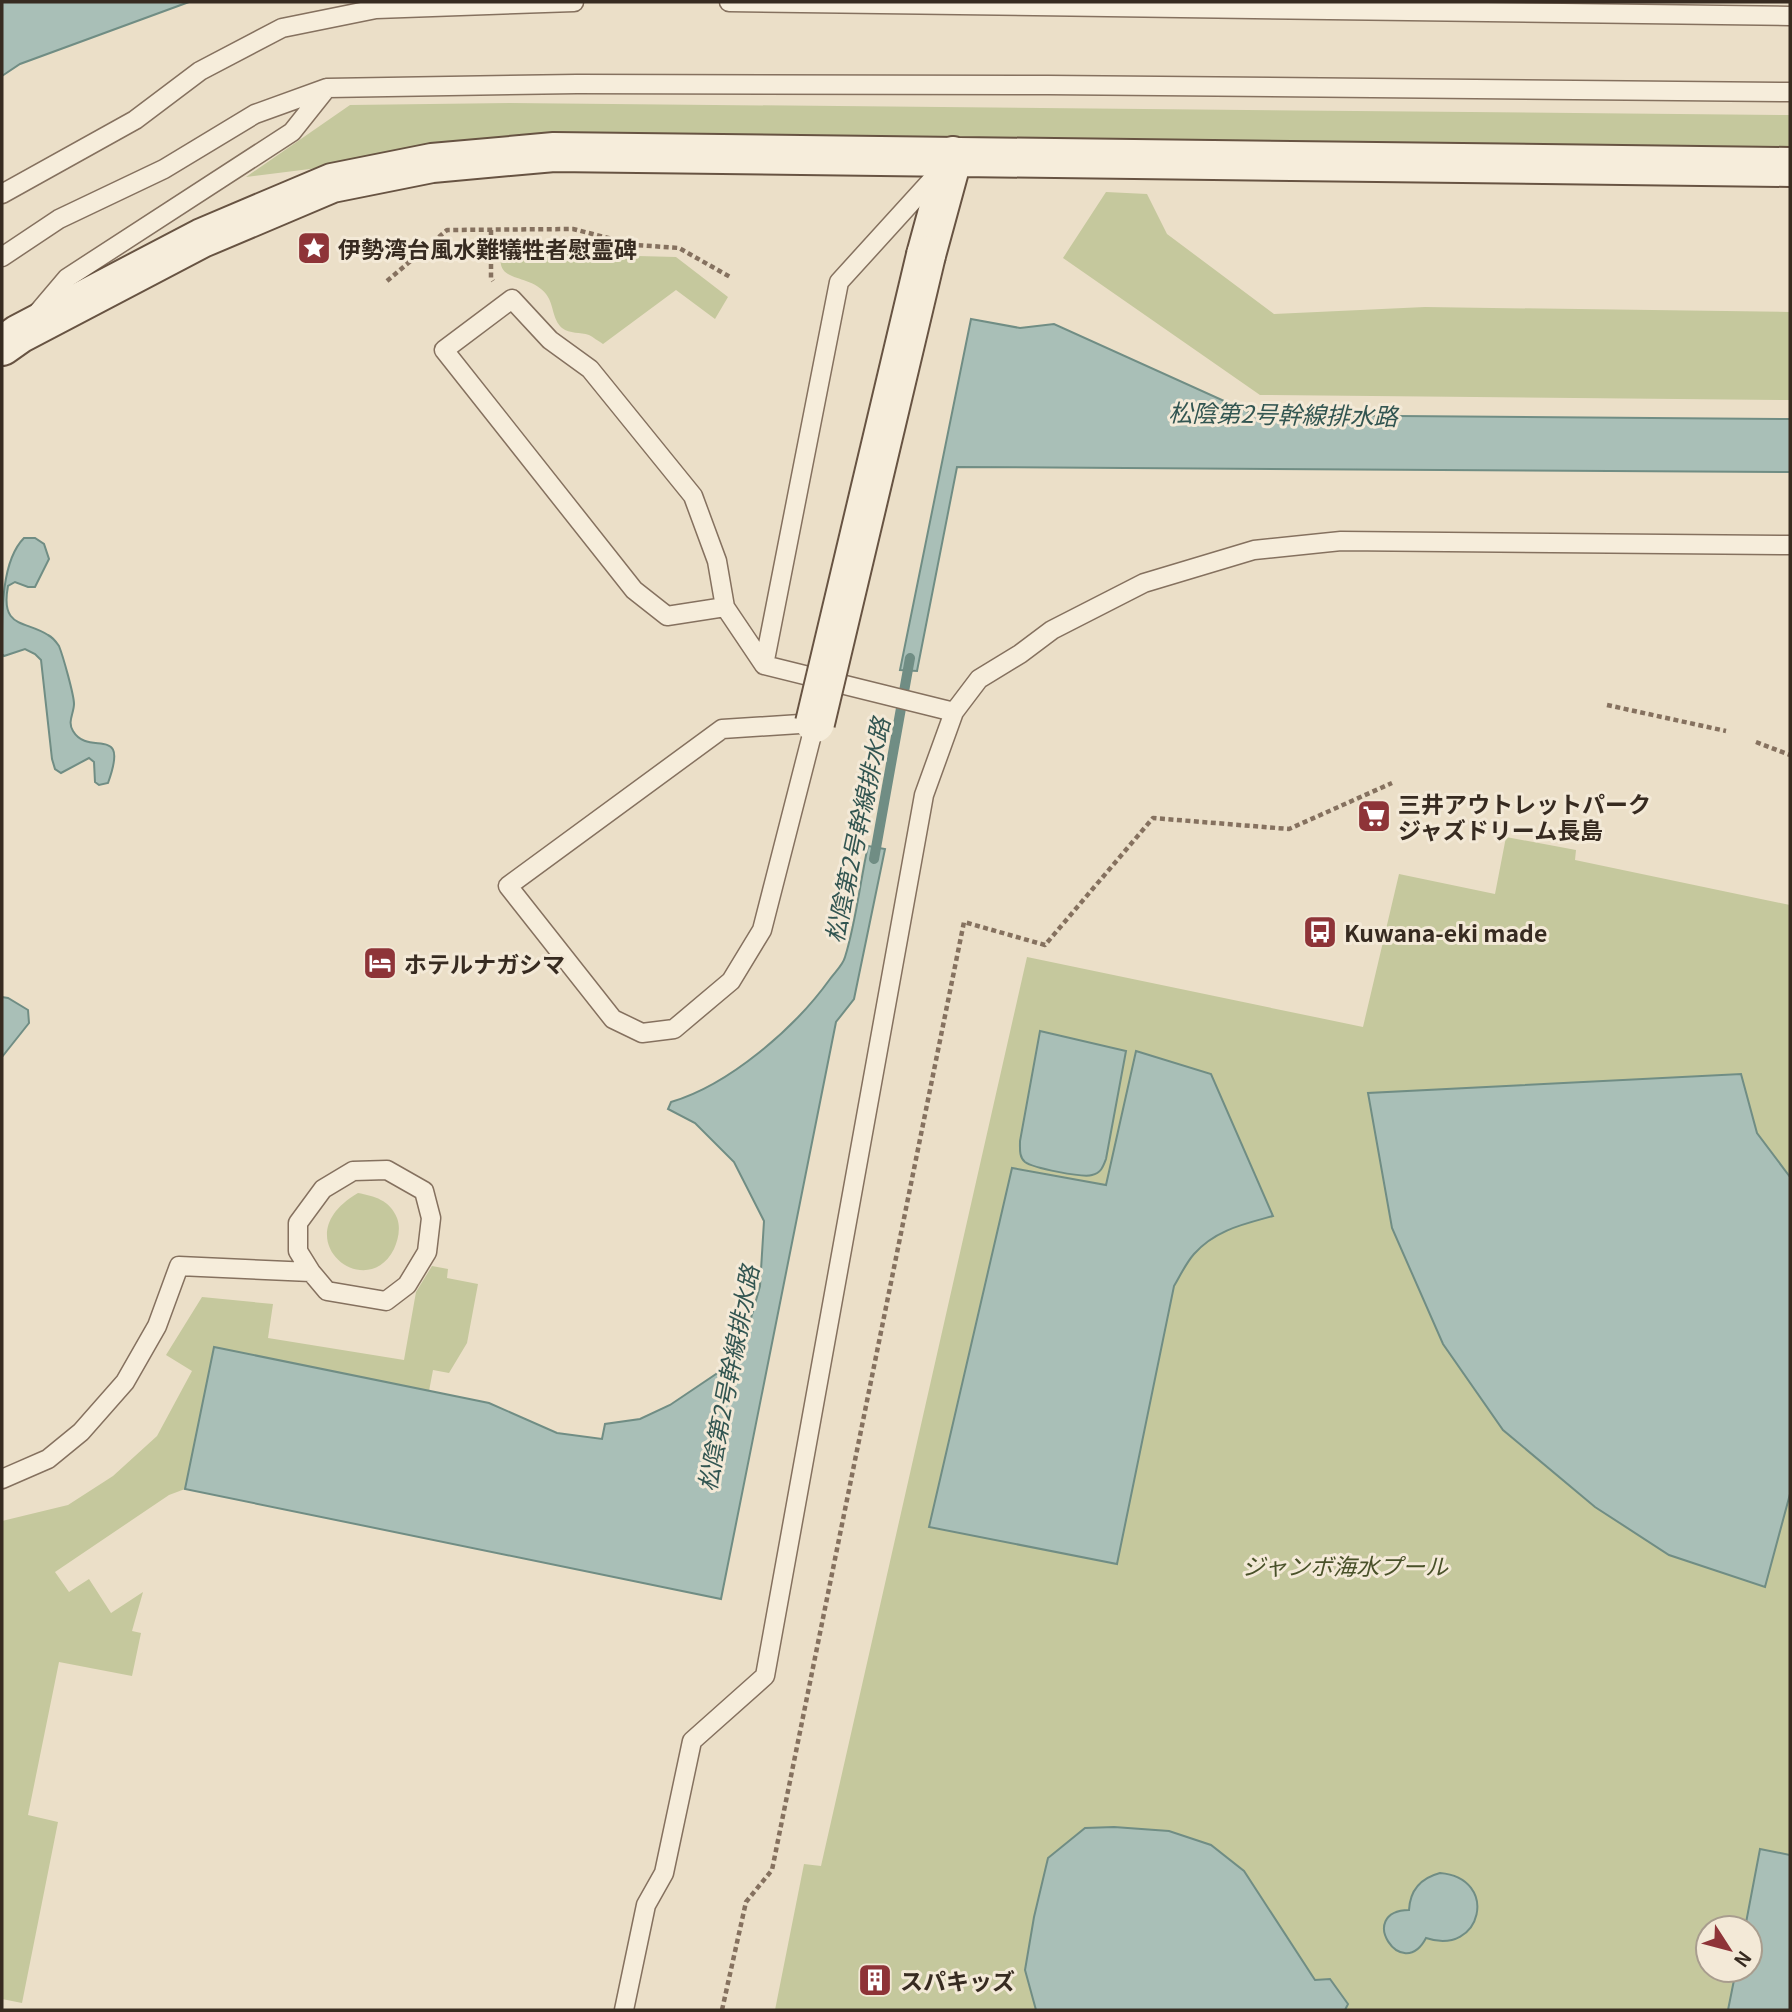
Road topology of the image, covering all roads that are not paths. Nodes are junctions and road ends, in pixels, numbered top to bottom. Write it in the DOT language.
graph roads {
  1 [pos="574,2"];
  2 [pos="729,2"];
  3 [pos="1790,16"];
  4 [pos="327,88"];
  5 [pos="1790,92"];
  6 [pos="953,156"];
  7 [pos="1790,167"];
  8 [pos="2,194"];
  9 [pos="2,257"];
  10 [pos="10,340"];
  11 [pos="1790,545"];
  12 [pos="725,607"];
  13 [pos="764,665"];
  14 [pos="954,712"];
  15 [pos="815,723"];
  16 [pos="311,1272"];
  17 [pos="2,1479"];
  18 [pos="624,2010"];
  1 -- 8 [label="lane"];
  2 -- 3 [label="lane"];
  4 -- 5 [label="lane"];
  4 -- 9 [label="lane"];
  4 -- 10 [label="lane"];
  6 -- 7 [label="street"];
  6 -- 10 [label="street"];
  6 -- 13 [label="lane"];
  6 -- 15 [label="street, bridge"];
  11 -- 14 [label="lane"];
  12 -- 12 [label="lane"];
  12 -- 13 [label="lane"];
  13 -- 14 [label="lane"];
  14 -- 18 [label="lane"];
  15 -- 15 [label="lane"];
  16 -- 16 [label="lane"];
  16 -- 17 [label="lane"];
}
